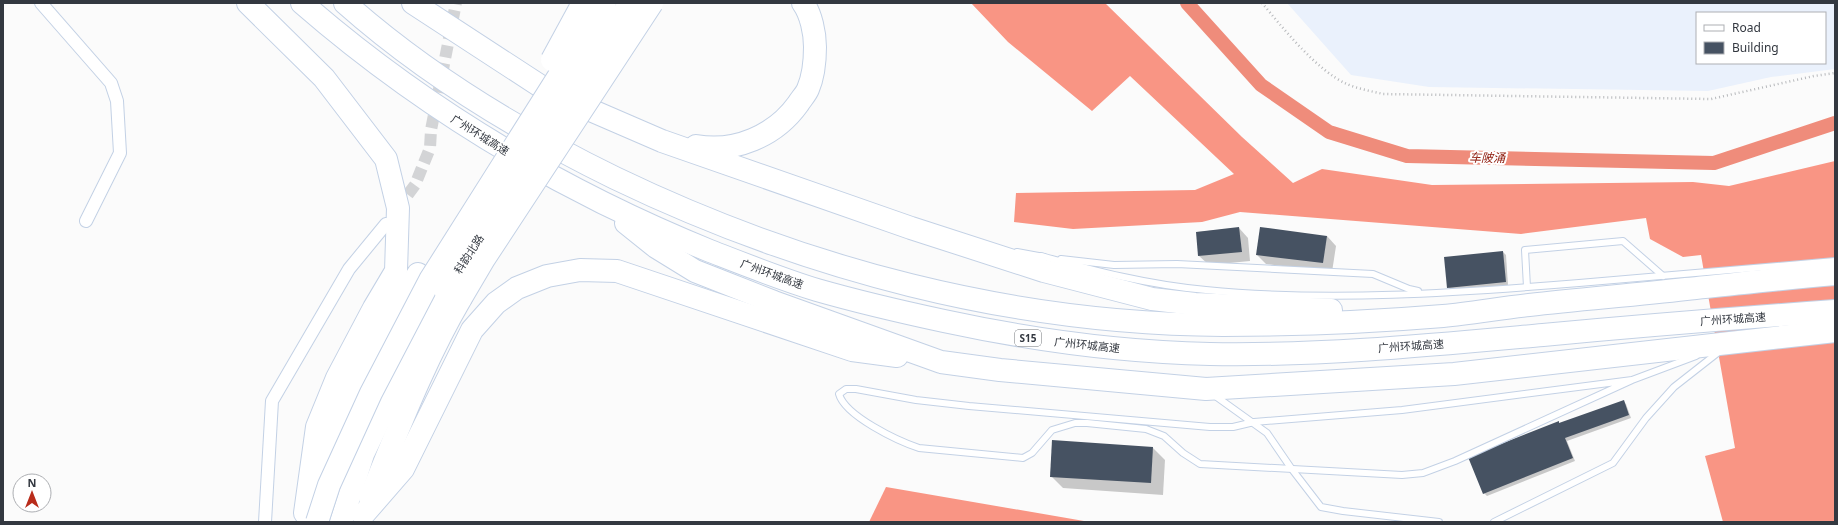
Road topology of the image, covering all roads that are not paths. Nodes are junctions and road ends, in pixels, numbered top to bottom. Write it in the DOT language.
graph roads {
  1 [pos="41,3"];
  2 [pos="248,3"];
  3 [pos="302,3"];
  4 [pos="344,3"];
  5 [pos="413,3"];
  6 [pos="437,3"];
  7 [pos="583,3"];
  8 [pos="605,3"];
  9 [pos="630,3"];
  10 [pos="652,3"];
  11 [pos="803,3"];
  12 [pos="461,35"];
  13 [pos="662,141"];
  14 [pos="593,198"];
  15 [pos="86,221"];
  16 [pos="386,224"];
  17 [pos="911,228"];
  18 [pos="985,245"];
  19 [pos="1008,250"];
  20 [pos="1041,256"];
  21 [pos="1835,261"];
  22 [pos="1835,274"];
  23 [pos="1663,276"];
  24 [pos="1527,287"];
  25 [pos="1441,293"];
  26 [pos="1835,311"];
  27 [pos="1444,316"];
  28 [pos="1835,331"];
  29 [pos="1730,343"];
  30 [pos="1707,352"];
  31 [pos="1700,355"];
  32 [pos="941,362"];
  33 [pos="1632,380"];
  34 [pos="1206,389"];
  35 [pos="1254,422"];
  36 [pos="1291,468"];
  37 [pos="308,519"];
  38 [pos="360,519"];
  39 [pos="264,522"];
  40 [pos="341,522"];
  41 [pos="1439,522"];
  42 [pos="1494,522"];
  1 -- 15 [label="street"];
  2 -- 37 [label="highway"];
  3 -- 14 [label="highway, 广州环城高速 / S15"];
  4 -- 27 [label="highway"];
  5 -- 12 [label="highway"];
  6 -- 12 [label="highway"];
  7 -- 37 [label="highway, bridge"];
  8 -- 37 [label="highway, 科韵北路, bridge"];
  9 -- 40 [label="highway, 科韵北路, bridge"];
  10 -- 38 [label="highway, bridge"];
  11 -- 13 [label="highway"];
  12 -- 13 [label="highway"];
  13 -- 17 [label="highway"];
  14 -- 26 [label="highway, 广州环城高速 / S15"];
  14 -- 32 [label="highway"];
  16 -- 39 [label="street"];
  17 -- 18 [label="lane"];
  17 -- 27 [label="highway"];
  19 -- 20 [label="lane"];
  20 -- 25 [label="lane"];
  20 -- 25 [label="lane"];
  21 -- 23 [label="lane"];
  22 -- 27 [label="highway"];
  23 -- 24 [label="lane"];
  23 -- 24 [label="lane"];
  24 -- 25 [label="lane"];
  28 -- 29 [label="highway"];
  29 -- 30 [label="lane"];
  29 -- 34 [label="highway"];
  29 -- 42 [label="lane"];
  31 -- 33 [label="lane"];
  32 -- 34 [label="highway"];
  32 -- 38 [label="highway"];
  33 -- 35 [label="lane"];
  33 -- 36 [label="lane"];
  34 -- 35 [label="lane"];
  35 -- 36 [label="lane"];
  35 -- 36 [label="lane"];
  36 -- 41 [label="lane"];
}
